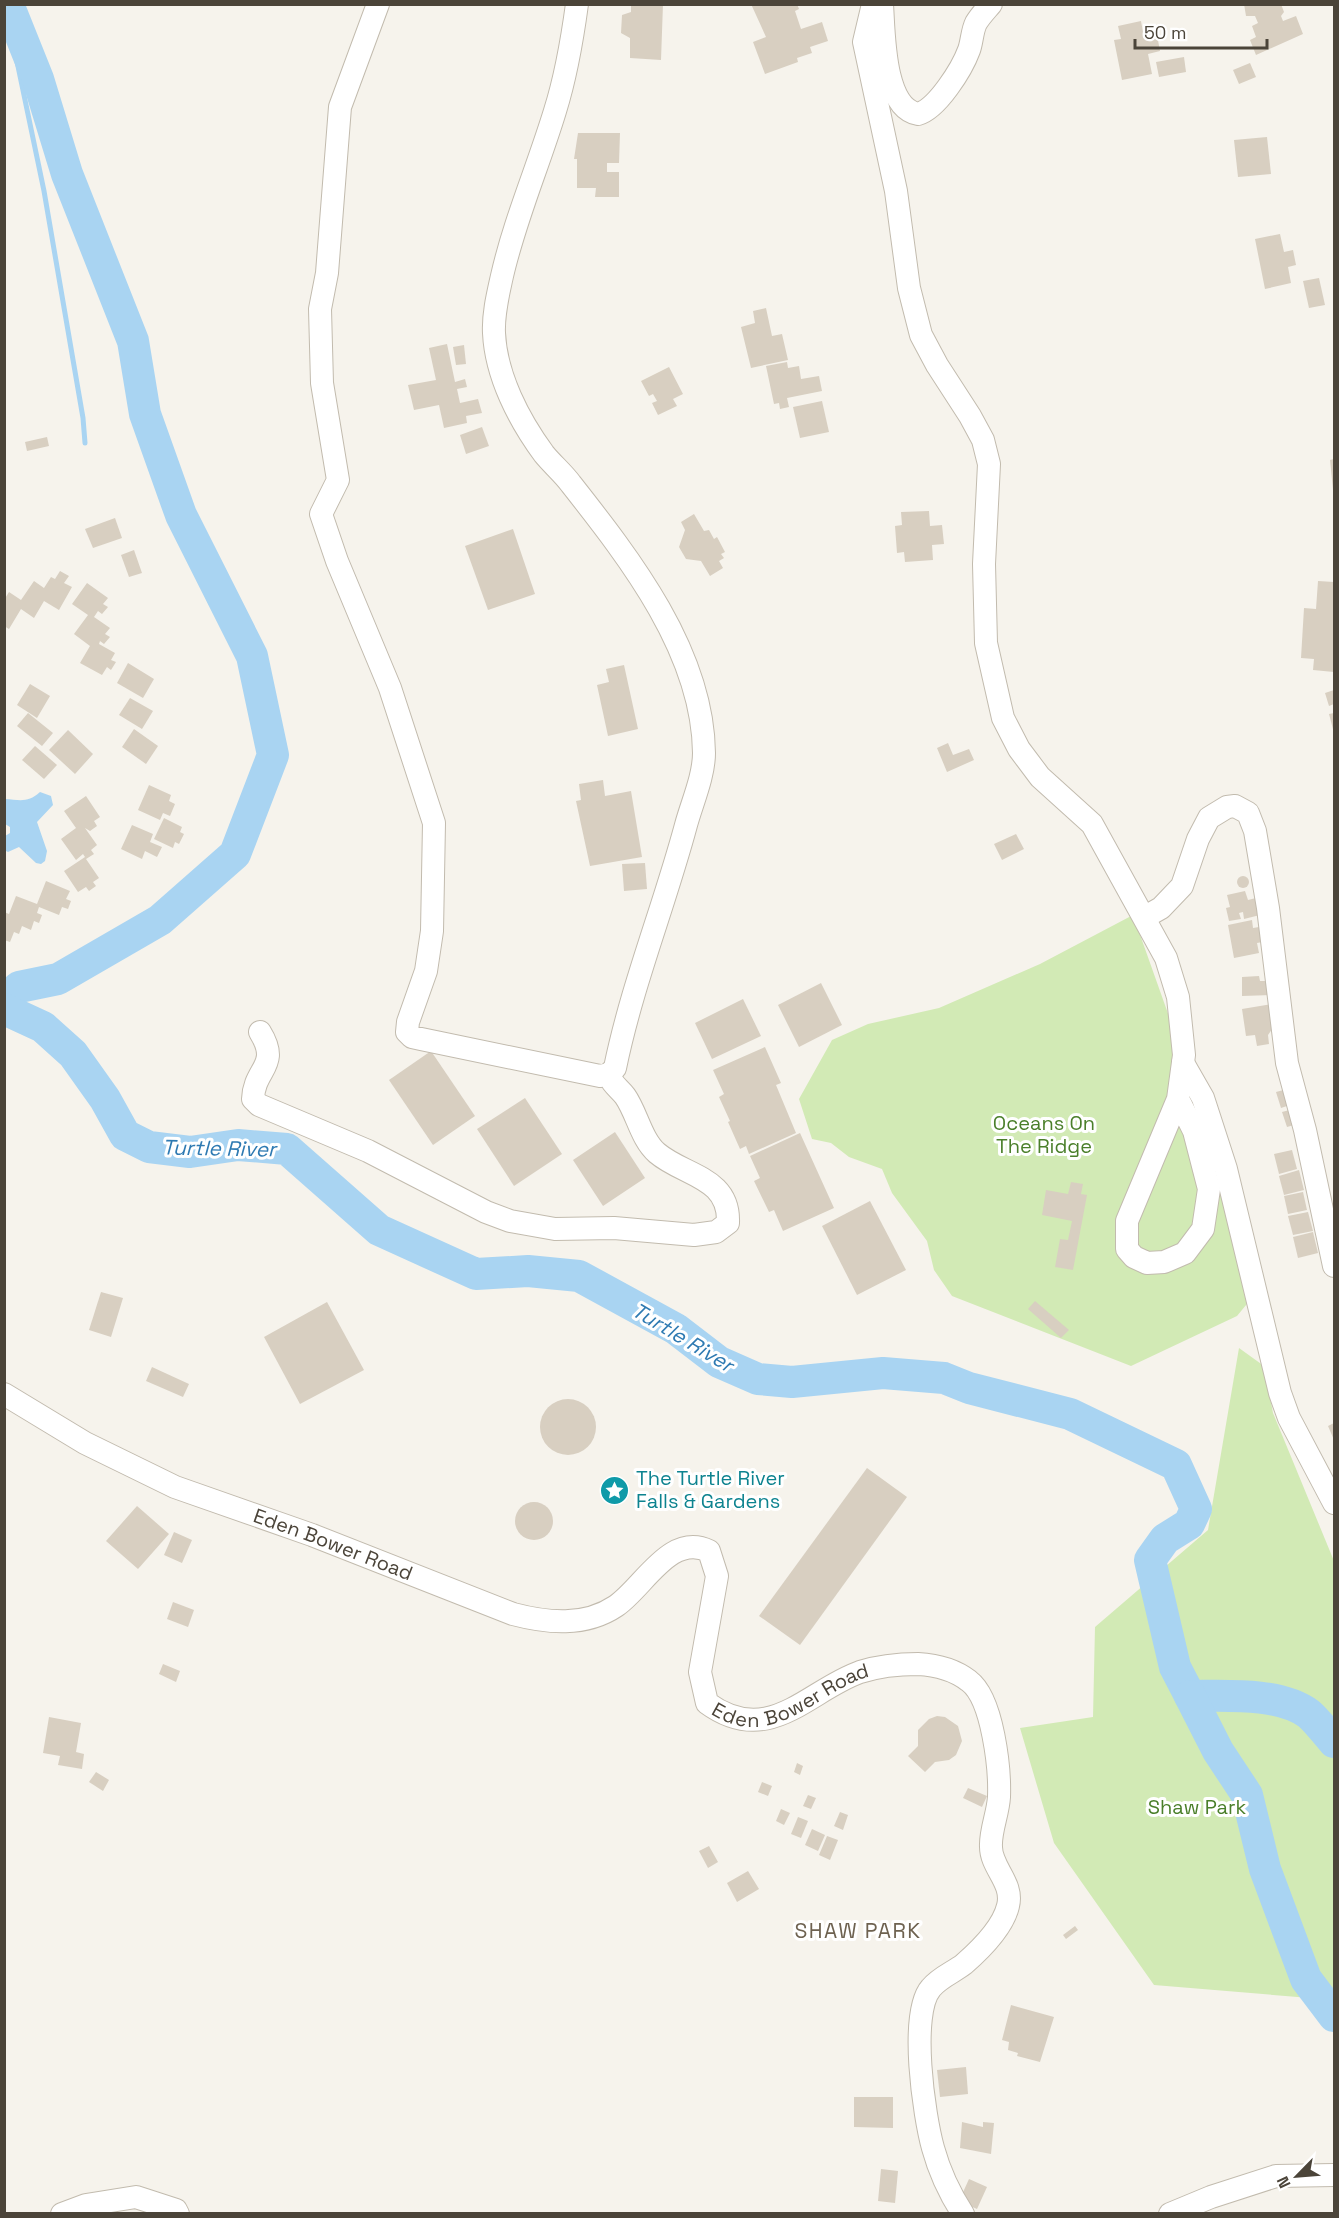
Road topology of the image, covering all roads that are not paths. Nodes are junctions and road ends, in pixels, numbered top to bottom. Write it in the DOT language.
graph roads {
  1 [pos="378,4"];
  2 [pos="577,4"];
  3 [pos="873,4"];
  4 [pos="882,4"];
  5 [pos="991,4"];
  6 [pos="1145,917"];
  7 [pos="260,1032"];
  8 [pos="1183,1063"];
  9 [pos="609,1074"];
  10 [pos="1178,1099"];
  11 [pos="1335,1266"];
  12 [pos="4,1394"];
  13 [pos="1335,1503"];
  14 [pos="1335,2175"];
  15 [pos="62,2214"];
  16 [pos="178,2214"];
  17 [pos="963,2214"];
  18 [pos="1170,2214"];
  1 -- 9 [label="street"];
  2 -- 9 [label="street"];
  3 -- 6 [label="street"];
  4 -- 5 [label="street"];
  6 -- 8 [label="street"];
  6 -- 11 [label="street"];
  7 -- 9 [label="street"];
  8 -- 10 [label="street"];
  8 -- 13 [label="street"];
  10 -- 10 [label="street"];
  12 -- 17 [label="street, Eden Bower Road"];
  14 -- 18 [label="street"];
  15 -- 16 [label="street"];
}
